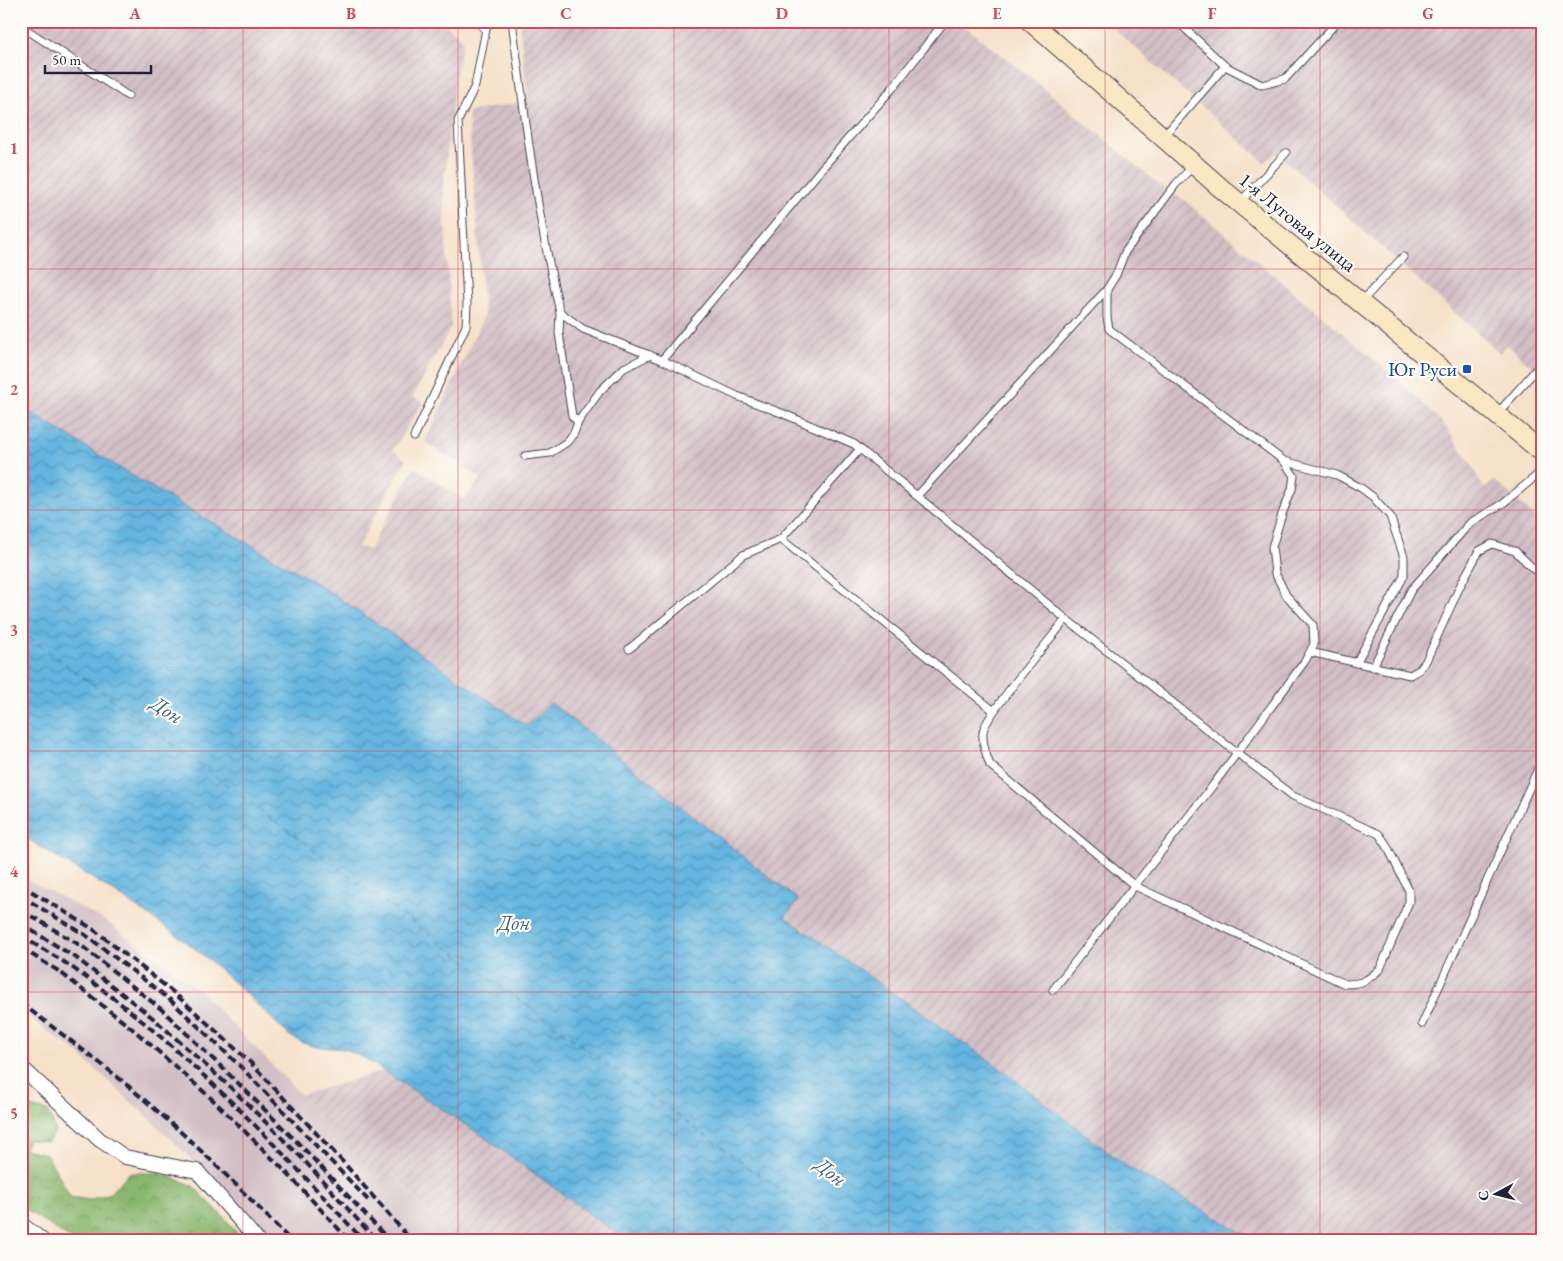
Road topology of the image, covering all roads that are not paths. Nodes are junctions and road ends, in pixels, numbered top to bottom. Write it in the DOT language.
graph roads {
  1 [pos="475,21"];
  2 [pos="512,21"];
  3 [pos="946,21"];
  4 [pos="1030,21"];
  5 [pos="1177,21"];
  6 [pos="1338,21"];
  7 [pos="486,25"];
  8 [pos="21,26"];
  9 [pos="1226,66"];
  10 [pos="128,96"];
  11 [pos="1163,137"];
  12 [pos="1286,153"];
  13 [pos="1194,165"];
  14 [pos="1240,202"];
  15 [pos="1403,257"];
  16 [pos="1107,289"];
  17 [pos="1360,303"];
  18 [pos="560,312"];
  19 [pos="650,355"];
  20 [pos="662,360"];
  21 [pos="1540,364"];
  22 [pos="1496,414"];
  23 [pos="578,422"];
  24 [pos="414,437"];
  25 [pos="860,449"];
  26 [pos="1542,452"];
  27 [pos="525,456"];
  28 [pos="1284,461"];
  29 [pos="1542,469"];
  30 [pos="917,496"];
  31 [pos="781,539"];
  32 [pos="1524,560"];
  33 [pos="1542,577"];
  34 [pos="1542,584"];
  35 [pos="1066,619"];
  36 [pos="629,649"];
  37 [pos="1310,652"];
  38 [pos="1356,663"];
  39 [pos="1373,667"];
  40 [pos="994,711"];
  41 [pos="1236,754"];
  42 [pos="1541,762"];
  43 [pos="1135,886"];
  44 [pos="1053,990"];
  45 [pos="1422,1024"];
  46 [pos="21,1067"];
  47 [pos="21,1224"];
  48 [pos="42,1240"];
  49 [pos="256,1240"];
  1 -- 7 [label="lane"];
  2 -- 18 [label="lane"];
  3 -- 20 [label="lane"];
  4 -- 11 [label="main road, 1-я Луговая улица"];
  5 -- 9 [label="lane"];
  6 -- 9 [label="lane"];
  7 -- 24 [label="lane"];
  8 -- 10 [label="lane"];
  9 -- 11 [label="lane"];
  11 -- 13 [label="main road, 1-я Луговая улица"];
  12 -- 14 [label="lane"];
  13 -- 14 [label="main road, 1-я Луговая улица"];
  13 -- 16 [label="lane"];
  14 -- 17 [label="main road, 1-я Луговая улица"];
  15 -- 17 [label="lane"];
  16 -- 28 [label="lane"];
  16 -- 30 [label="lane"];
  17 -- 22 [label="main road, 1-я Луговая улица"];
  18 -- 19 [label="lane"];
  18 -- 23 [label="lane"];
  19 -- 20 [label="lane"];
  19 -- 23 [label="lane"];
  20 -- 25 [label="lane"];
  21 -- 22 [label="lane"];
  22 -- 26 [label="main road, 1-я Луговая улица"];
  23 -- 27 [label="lane"];
  25 -- 30 [label="lane"];
  25 -- 31 [label="lane"];
  28 -- 37 [label="lane"];
  28 -- 38 [label="lane"];
  29 -- 39 [label="lane"];
  30 -- 35 [label="lane"];
  31 -- 36 [label="lane"];
  31 -- 40 [label="lane"];
  32 -- 33 [label="lane"];
  32 -- 34 [label="lane"];
  32 -- 39 [label="lane"];
  35 -- 40 [label="lane"];
  35 -- 41 [label="lane"];
  37 -- 38 [label="lane"];
  37 -- 41 [label="lane"];
  38 -- 39 [label="lane"];
  40 -- 43 [label="lane"];
  41 -- 43 [label="lane"];
  41 -- 43 [label="lane"];
  42 -- 45 [label="lane"];
  43 -- 44 [label="lane"];
  46 -- 49 [label="street"];
  47 -- 48 [label="street"];
}
